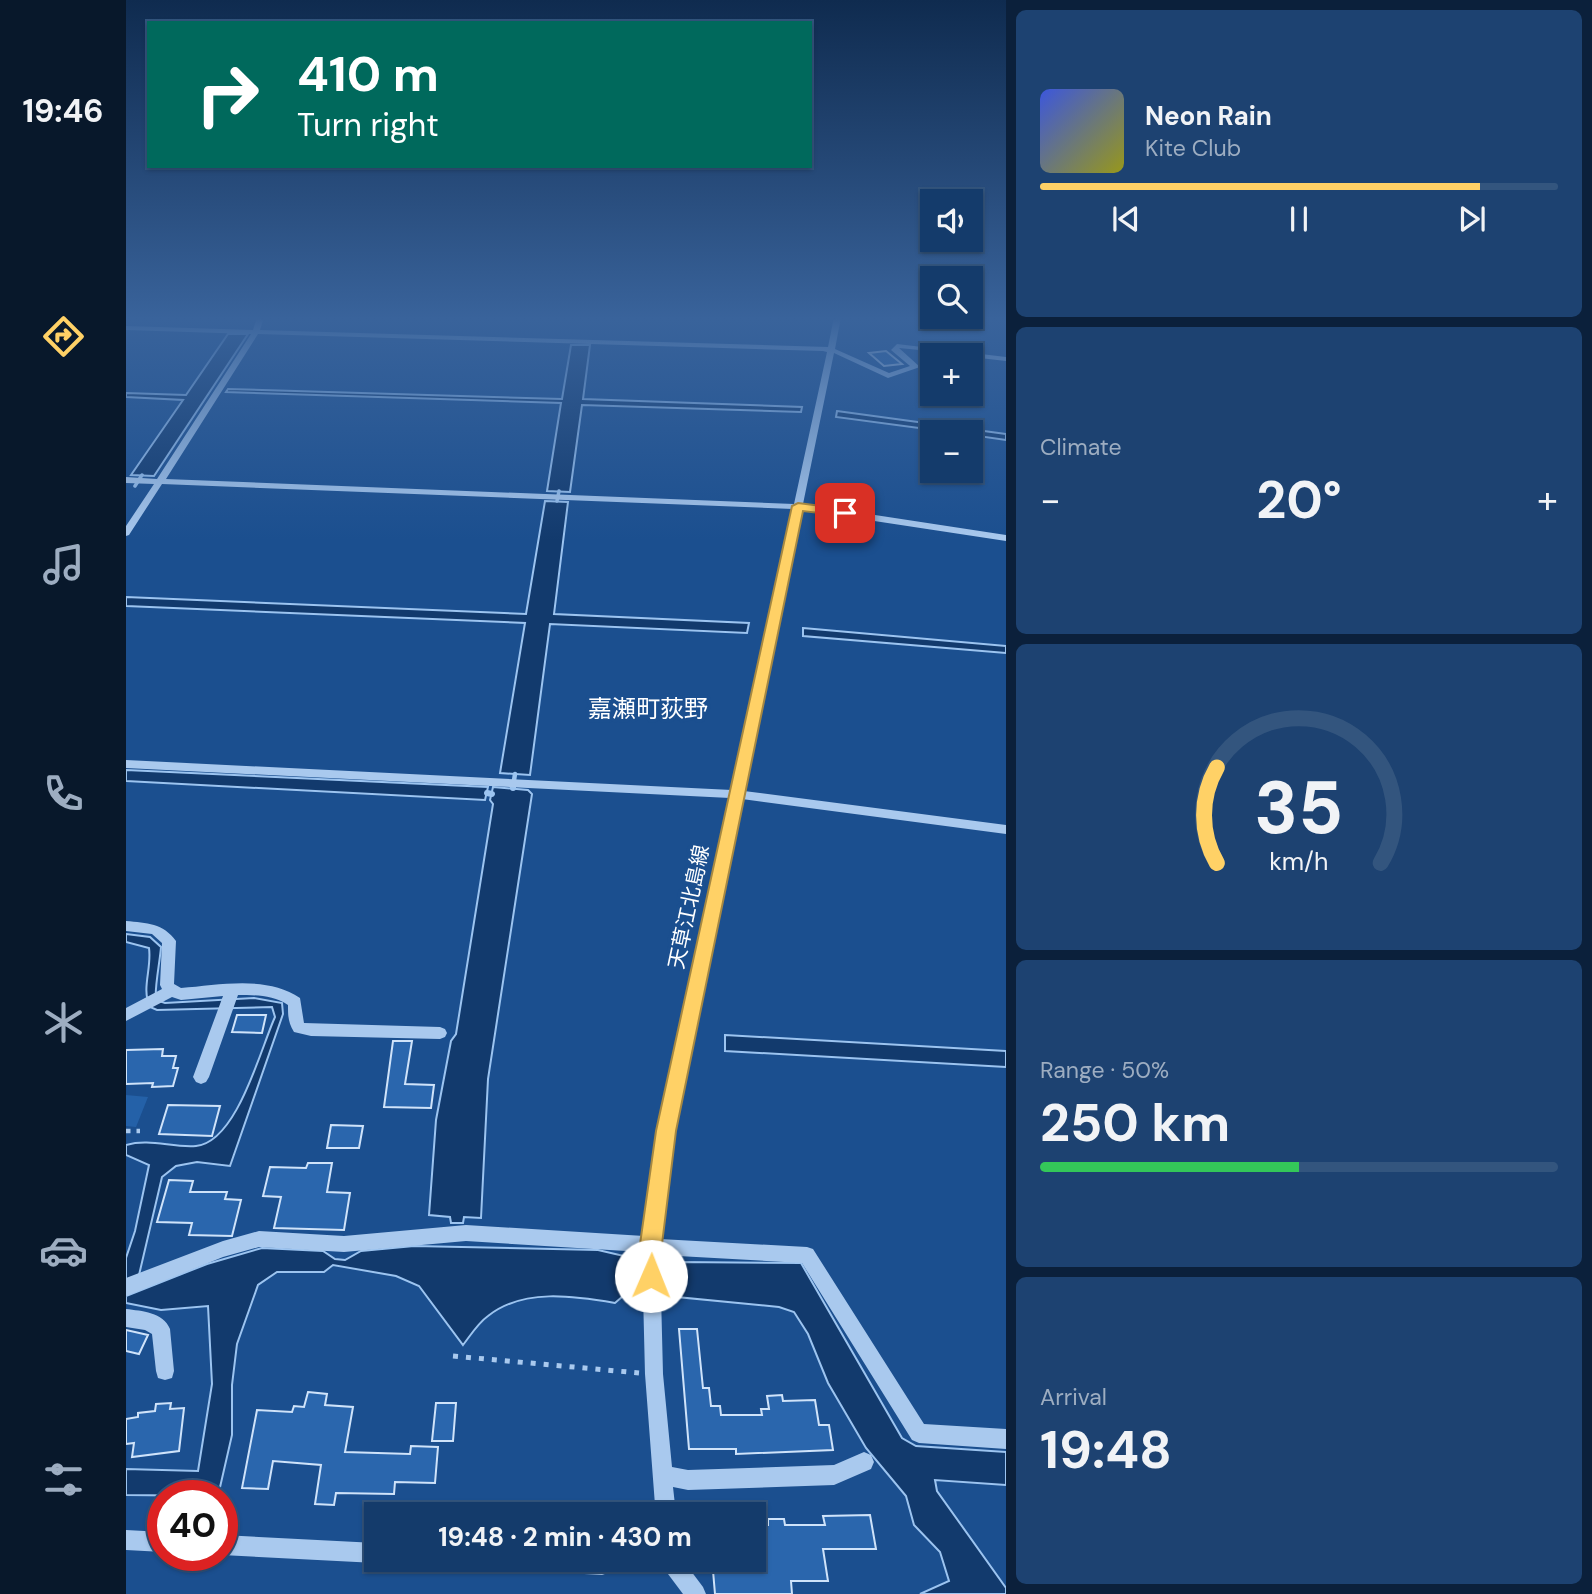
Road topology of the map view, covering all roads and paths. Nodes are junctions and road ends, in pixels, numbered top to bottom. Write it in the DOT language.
graph roads {
  1 [pos="217,391"];
  2 [pos="822,391"];
  3 [pos="130,480"];
  4 [pos="159,481"];
  5 [pos="798,506"];
  6 [pos="126,533"];
  7 [pos="1006,538"];
  8 [pos="126,765"];
  9 [pos="738,794"];
  10 [pos="1006,830"];
  11 [pos="126,926"];
  12 [pos="232,991"];
  13 [pos="158,998"];
  14 [pos="224,1012"];
  15 [pos="126,1015"];
  16 [pos="440,1033"];
  17 [pos="201,1077"];
  18 [pos="126,1130"];
  19 [pos="140,1131"];
  20 [pos="651,1244"];
  21 [pos="126,1287"];
  22 [pos="126,1318"];
  23 [pos="453,1356"];
  24 [pos="165,1371"];
  25 [pos="654,1374"];
  26 [pos="1006,1439"];
  27 [pos="864,1462"];
  28 [pos="664,1475"];
  29 [pos="665,1502"];
  30 [pos="126,1540"];
  31 [pos="147,1541"];
  32 [pos="238,1546"];
  33 [pos="364,1552"];
  34 [pos="679,1572"];
  35 [pos="696,1594"];
  1 -- 4 [label="street"];
  2 -- 5 [label="street, 天草江北島線"];
  3 -- 4 [label="street"];
  4 -- 5 [label="street"];
  4 -- 6 [label="street"];
  5 -- 7 [label="street"];
  5 -- 9 [label="street, 天草江北島線"];
  8 -- 9 [label="street"];
  9 -- 10 [label="street"];
  9 -- 20 [label="street, 天草江北島線"];
  11 -- 13 [label="street"];
  12 -- 13 [label="street"];
  12 -- 14 [label="street"];
  12 -- 16 [label="street"];
  13 -- 15 [label="street"];
  14 -- 17 [label="street"];
  18 -- 19 [label="path"];
  20 -- 21 [label="street"];
  20 -- 25 [label="street, 天草江北島線"];
  20 -- 26 [label="street"];
  22 -- 24 [label="street"];
  23 -- 25 [label="path"];
  25 -- 28 [label="street, 天草江北島線"];
  27 -- 28 [label="street"];
  28 -- 29 [label="street, 天草江北島線"];
  30 -- 31 [label="street"];
  32 -- 33 [label="street"];
  34 -- 35 [label="street"];
}
